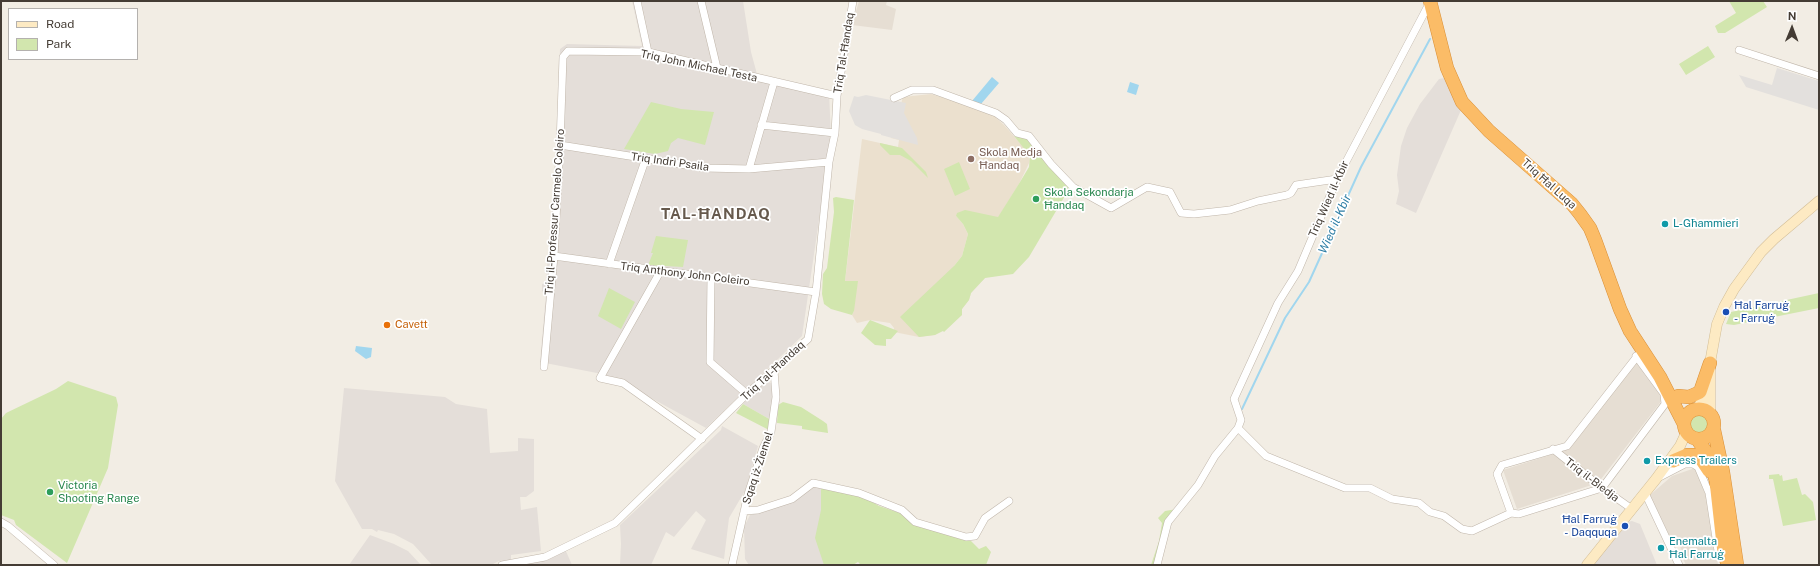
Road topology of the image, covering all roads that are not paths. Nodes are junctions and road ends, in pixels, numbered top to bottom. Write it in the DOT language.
graph roads {
  1 [pos="637,1"];
  2 [pos="701,1"];
  3 [pos="853,1"];
  4 [pos="1430,1"];
  5 [pos="1739,50"];
  6 [pos="648,52"];
  7 [pos="563,57"];
  8 [pos="717,68"];
  9 [pos="1819,76"];
  10 [pos="774,82"];
  11 [pos="837,96"];
  12 [pos="894,98"];
  13 [pos="761,125"];
  14 [pos="835,133"];
  15 [pos="560,145"];
  16 [pos="646,158"];
  17 [pos="829,162"];
  18 [pos="748,169"];
  19 [pos="1337,179"];
  20 [pos="1819,201"];
  21 [pos="554,256"];
  22 [pos="609,264"];
  23 [pos="660,272"];
  24 [pos="711,277"];
  25 [pos="816,292"];
  26 [pos="1639,353"];
  27 [pos="1710,363"];
  28 [pos="544,367"];
  29 [pos="774,370"];
  30 [pos="1660,377"];
  31 [pos="746,394"];
  32 [pos="1678,396"];
  33 [pos="1700,411"];
  34 [pos="1238,428"];
  35 [pos="1714,430"];
  36 [pos="1690,434"];
  37 [pos="702,439"];
  38 [pos="1553,449"];
  39 [pos="1673,461"];
  40 [pos="1656,478"];
  41 [pos="1716,481"];
  42 [pos="1602,488"];
  43 [pos="1645,493"];
  44 [pos="1009,501"];
  45 [pos="1632,509"];
  46 [pos="744,511"];
  47 [pos="1511,513"];
  48 [pos="1,522"];
  49 [pos="54,565"];
  50 [pos="502,565"];
  51 [pos="732,565"];
  52 [pos="1157,565"];
  53 [pos="1587,565"];
  54 [pos="1679,565"];
  55 [pos="1721,565"];
  56 [pos="1728,565"];
  57 [pos="1737,565"];
  1 -- 6 [label="street"];
  2 -- 8 [label="street"];
  3 -- 11 [label="street, Triq Tal-Ħandaq"];
  4 -- 19 [label="street, Triq Wied il-Kbir"];
  4 -- 26 [label="highway, Triq Ħal Luqa"];
  5 -- 9 [label="street"];
  6 -- 7 [label="street, Triq John Michael Testa"];
  6 -- 8 [label="street, Triq John Michael Testa"];
  7 -- 15 [label="street, Triq il-Professur Carmelo Coleiro"];
  8 -- 10 [label="street, Triq John Michael Testa"];
  10 -- 11 [label="street, Triq John Michael Testa"];
  10 -- 13 [label="street"];
  11 -- 14 [label="street, Triq Tal-Ħandaq"];
  12 -- 19 [label="street"];
  13 -- 14 [label="street"];
  13 -- 18 [label="street"];
  14 -- 17 [label="street, Triq Tal-Ħandaq"];
  15 -- 16 [label="street, Triq Indrì Psaila"];
  15 -- 21 [label="street, Triq il-Professur Carmelo Coleiro"];
  16 -- 18 [label="street, Triq Indrì Psaila"];
  16 -- 22 [label="street"];
  17 -- 18 [label="street, Triq Indrì Psaila"];
  17 -- 25 [label="street, Triq Tal-Ħandaq"];
  19 -- 34 [label="street, Triq Wied il-Kbir"];
  20 -- 27 [label="main road"];
  21 -- 22 [label="street, Triq Anthony John Coleiro"];
  21 -- 28 [label="street, Triq il-Professur Carmelo Coleiro"];
  22 -- 23 [label="street, Triq Anthony John Coleiro"];
  23 -- 24 [label="street, Triq Anthony John Coleiro"];
  23 -- 37 [label="street"];
  24 -- 25 [label="street, Triq Anthony John Coleiro"];
  24 -- 31 [label="street"];
  25 -- 29 [label="street, Triq Tal-Ħandaq"];
  26 -- 30 [label="highway, Triq Ħal Luqa"];
  26 -- 38 [label="street"];
  26 -- 42 [label="street"];
  27 -- 32 [label="highway"];
  27 -- 33 [label="main road"];
  29 -- 31 [label="street, Triq Tal-Ħandaq"];
  29 -- 46 [label="street, Sqaq iż-Żiemel"];
  30 -- 32 [label="highway, Triq Ħal Luqa"];
  30 -- 36 [label="highway, Triq Ħal Luqa"];
  31 -- 37 [label="street, Triq Tal-Ħandaq"];
  32 -- 33 [label="highway, Triq Ħal Luqa"];
  33 -- 35 [label="highway"];
  33 -- 36 [label="highway"];
  34 -- 47 [label="street"];
  34 -- 52 [label="street"];
  35 -- 36 [label="highway"];
  35 -- 57 [label="highway"];
  36 -- 39 [label="main road"];
  36 -- 40 [label="main road"];
  36 -- 41 [label="highway, Triq Ħal Luqa"];
  37 -- 50 [label="street, Triq Tal-Ħandaq"];
  38 -- 42 [label="street, Triq il-Biedja"];
  38 -- 47 [label="street"];
  39 -- 40 [label="main road"];
  39 -- 41 [label="highway"];
  40 -- 43 [label="main road"];
  40 -- 55 [label="street"];
  41 -- 56 [label="highway, Triq Ħal Luqa"];
  42 -- 45 [label="street, Triq il-Biedja"];
  42 -- 47 [label="street"];
  43 -- 45 [label="main road"];
  43 -- 54 [label="street"];
  44 -- 46 [label="street"];
  45 -- 53 [label="main road"];
  46 -- 51 [label="street, Sqaq iż-Żiemel"];
  48 -- 49 [label="street"];
}
